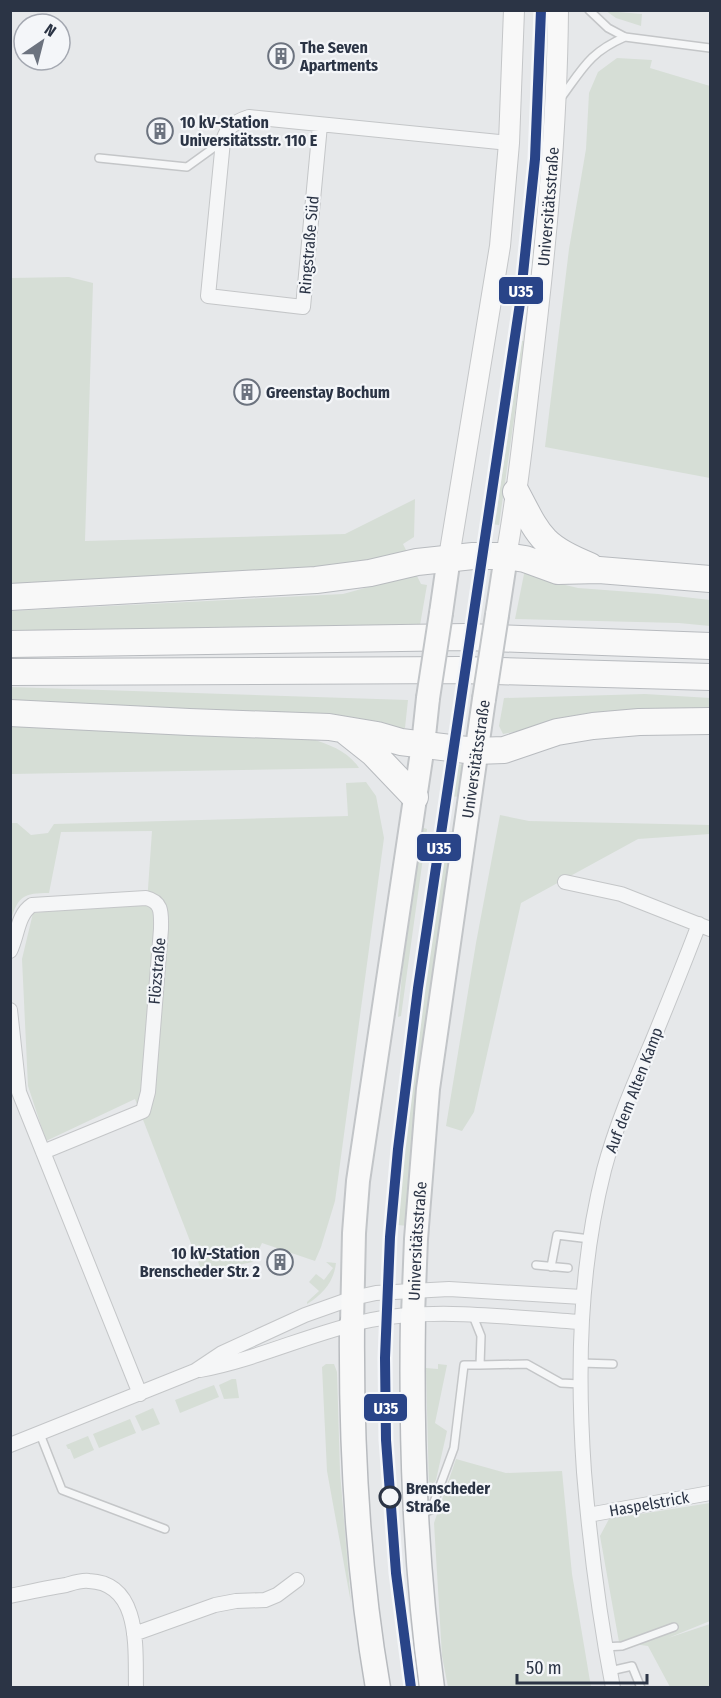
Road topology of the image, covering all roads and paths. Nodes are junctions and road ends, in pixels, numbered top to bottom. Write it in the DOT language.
graph roads {
  1 [pos="514,10"];
  2 [pos="558,10"];
  3 [pos="589,10"];
  4 [pos="625,37"];
  5 [pos="711,48"];
  6 [pos="556,106"];
  7 [pos="320,125"];
  8 [pos="223,141"];
  9 [pos="509,143"];
  10 [pos="99,158"];
  11 [pos="516,492"];
  12 [pos="506,556"];
  13 [pos="449,557"];
  14 [pos="599,570"];
  15 [pos="711,579"];
  16 [pos="10,597"];
  17 [pos="10,644"];
  18 [pos="711,646"];
  19 [pos="10,672"];
  20 [pos="711,677"];
  21 [pos="10,713"];
  22 [pos="711,722"];
  23 [pos="344,730"];
  24 [pos="423,745"];
  25 [pos="475,751"];
  26 [pos="415,797"];
  27 [pos="565,882"];
  28 [pos="705,927"];
  29 [pos="10,951"];
  30 [pos="10,1010"];
  31 [pos="15,1094"];
  32 [pos="43,1152"];
  33 [pos="590,1239"];
  34 [pos="536,1265"];
  35 [pos="551,1268"];
  36 [pos="568,1268"];
  37 [pos="414,1290"];
  38 [pos="352,1298"];
  39 [pos="582,1298"];
  40 [pos="413,1315"];
  41 [pos="473,1316"];
  42 [pos="580,1323"];
  43 [pos="352,1324"];
  44 [pos="580,1363"];
  45 [pos="613,1364"];
  46 [pos="480,1365"];
  47 [pos="195,1371"];
  48 [pos="580,1384"];
  49 [pos="140,1394"];
  50 [pos="40,1434"];
  51 [pos="10,1445"];
  52 [pos="711,1493"];
  53 [pos="588,1515"];
  54 [pos="415,1516"];
  55 [pos="165,1529"];
  56 [pos="297,1580"];
  57 [pos="10,1596"];
  58 [pos="674,1627"];
  59 [pos="134,1634"];
  60 [pos="604,1647"];
  61 [pos="610,1682"];
  62 [pos="136,1688"];
  63 [pos="378,1688"];
  64 [pos="432,1688"];
  65 [pos="641,1688"];
  1 -- 9 [label="main road"];
  2 -- 6 [label="main road, Universitätsstraße"];
  3 -- 4 [label="lane"];
  4 -- 5 [label="lane"];
  4 -- 6 [label="lane"];
  6 -- 11 [label="main road, Universitätsstraße"];
  7 -- 8 [label="street, Ringstraße Süd"];
  7 -- 8 [label="street, Ringstraße Süd"];
  7 -- 9 [label="street"];
  8 -- 10 [label="lane"];
  9 -- 13 [label="main road"];
  11 -- 12 [label="main road, Universitätsstraße"];
  11 -- 14 [label="highway"];
  12 -- 13 [label="highway"];
  12 -- 14 [label="highway"];
  12 -- 25 [label="main road, Universitätsstraße, bridge"];
  13 -- 16 [label="highway"];
  13 -- 24 [label="main road, bridge"];
  14 -- 15 [label="highway"];
  17 -- 18 [label="highway"];
  19 -- 20 [label="highway"];
  21 -- 23 [label="highway"];
  22 -- 25 [label="highway"];
  23 -- 24 [label="highway"];
  23 -- 26 [label="highway"];
  24 -- 25 [label="highway"];
  24 -- 26 [label="main road"];
  25 -- 37 [label="main road, Universitätsstraße"];
  26 -- 38 [label="main road"];
  27 -- 28 [label="street"];
  28 -- 33 [label="street, Auf dem Alten Kamp"];
  29 -- 32 [label="street, Flözstraße"];
  30 -- 31 [label="street"];
  31 -- 32 [label="street"];
  32 -- 49 [label="street"];
  33 -- 35 [label="lane"];
  33 -- 39 [label="street, Auf dem Alten Kamp"];
  34 -- 35 [label="lane"];
  35 -- 36 [label="lane"];
  37 -- 38 [label="street"];
  37 -- 39 [label="street"];
  37 -- 40 [label="main road, Universitätsstraße"];
  38 -- 43 [label="main road"];
  38 -- 47 [label="street"];
  39 -- 42 [label="street, Auf dem Alten Kamp"];
  40 -- 41 [label="street"];
  40 -- 43 [label="street"];
  40 -- 54 [label="highway, Universitätsstraße"];
  41 -- 42 [label="street"];
  41 -- 46 [label="lane"];
  42 -- 44 [label="street, Auf dem Alten Kamp"];
  43 -- 47 [label="street"];
  43 -- 63 [label="highway"];
  44 -- 45 [label="lane"];
  44 -- 48 [label="street, Auf dem Alten Kamp"];
  46 -- 48 [label="lane"];
  46 -- 54 [label="lane"];
  47 -- 49 [label="street"];
  48 -- 53 [label="street, Auf dem Alten Kamp"];
  49 -- 50 [label="street"];
  50 -- 51 [label="street"];
  50 -- 55 [label="lane"];
  52 -- 53 [label="street, Haspelstrick"];
  53 -- 60 [label="street, Auf dem Alten Kamp"];
  54 -- 64 [label="highway, Universitätsstraße"];
  56 -- 59 [label="street"];
  57 -- 59 [label="street"];
  58 -- 60 [label="lane"];
  59 -- 62 [label="street"];
  60 -- 61 [label="street, Auf dem Alten Kamp"];
  61 -- 65 [label="lane"];
}
